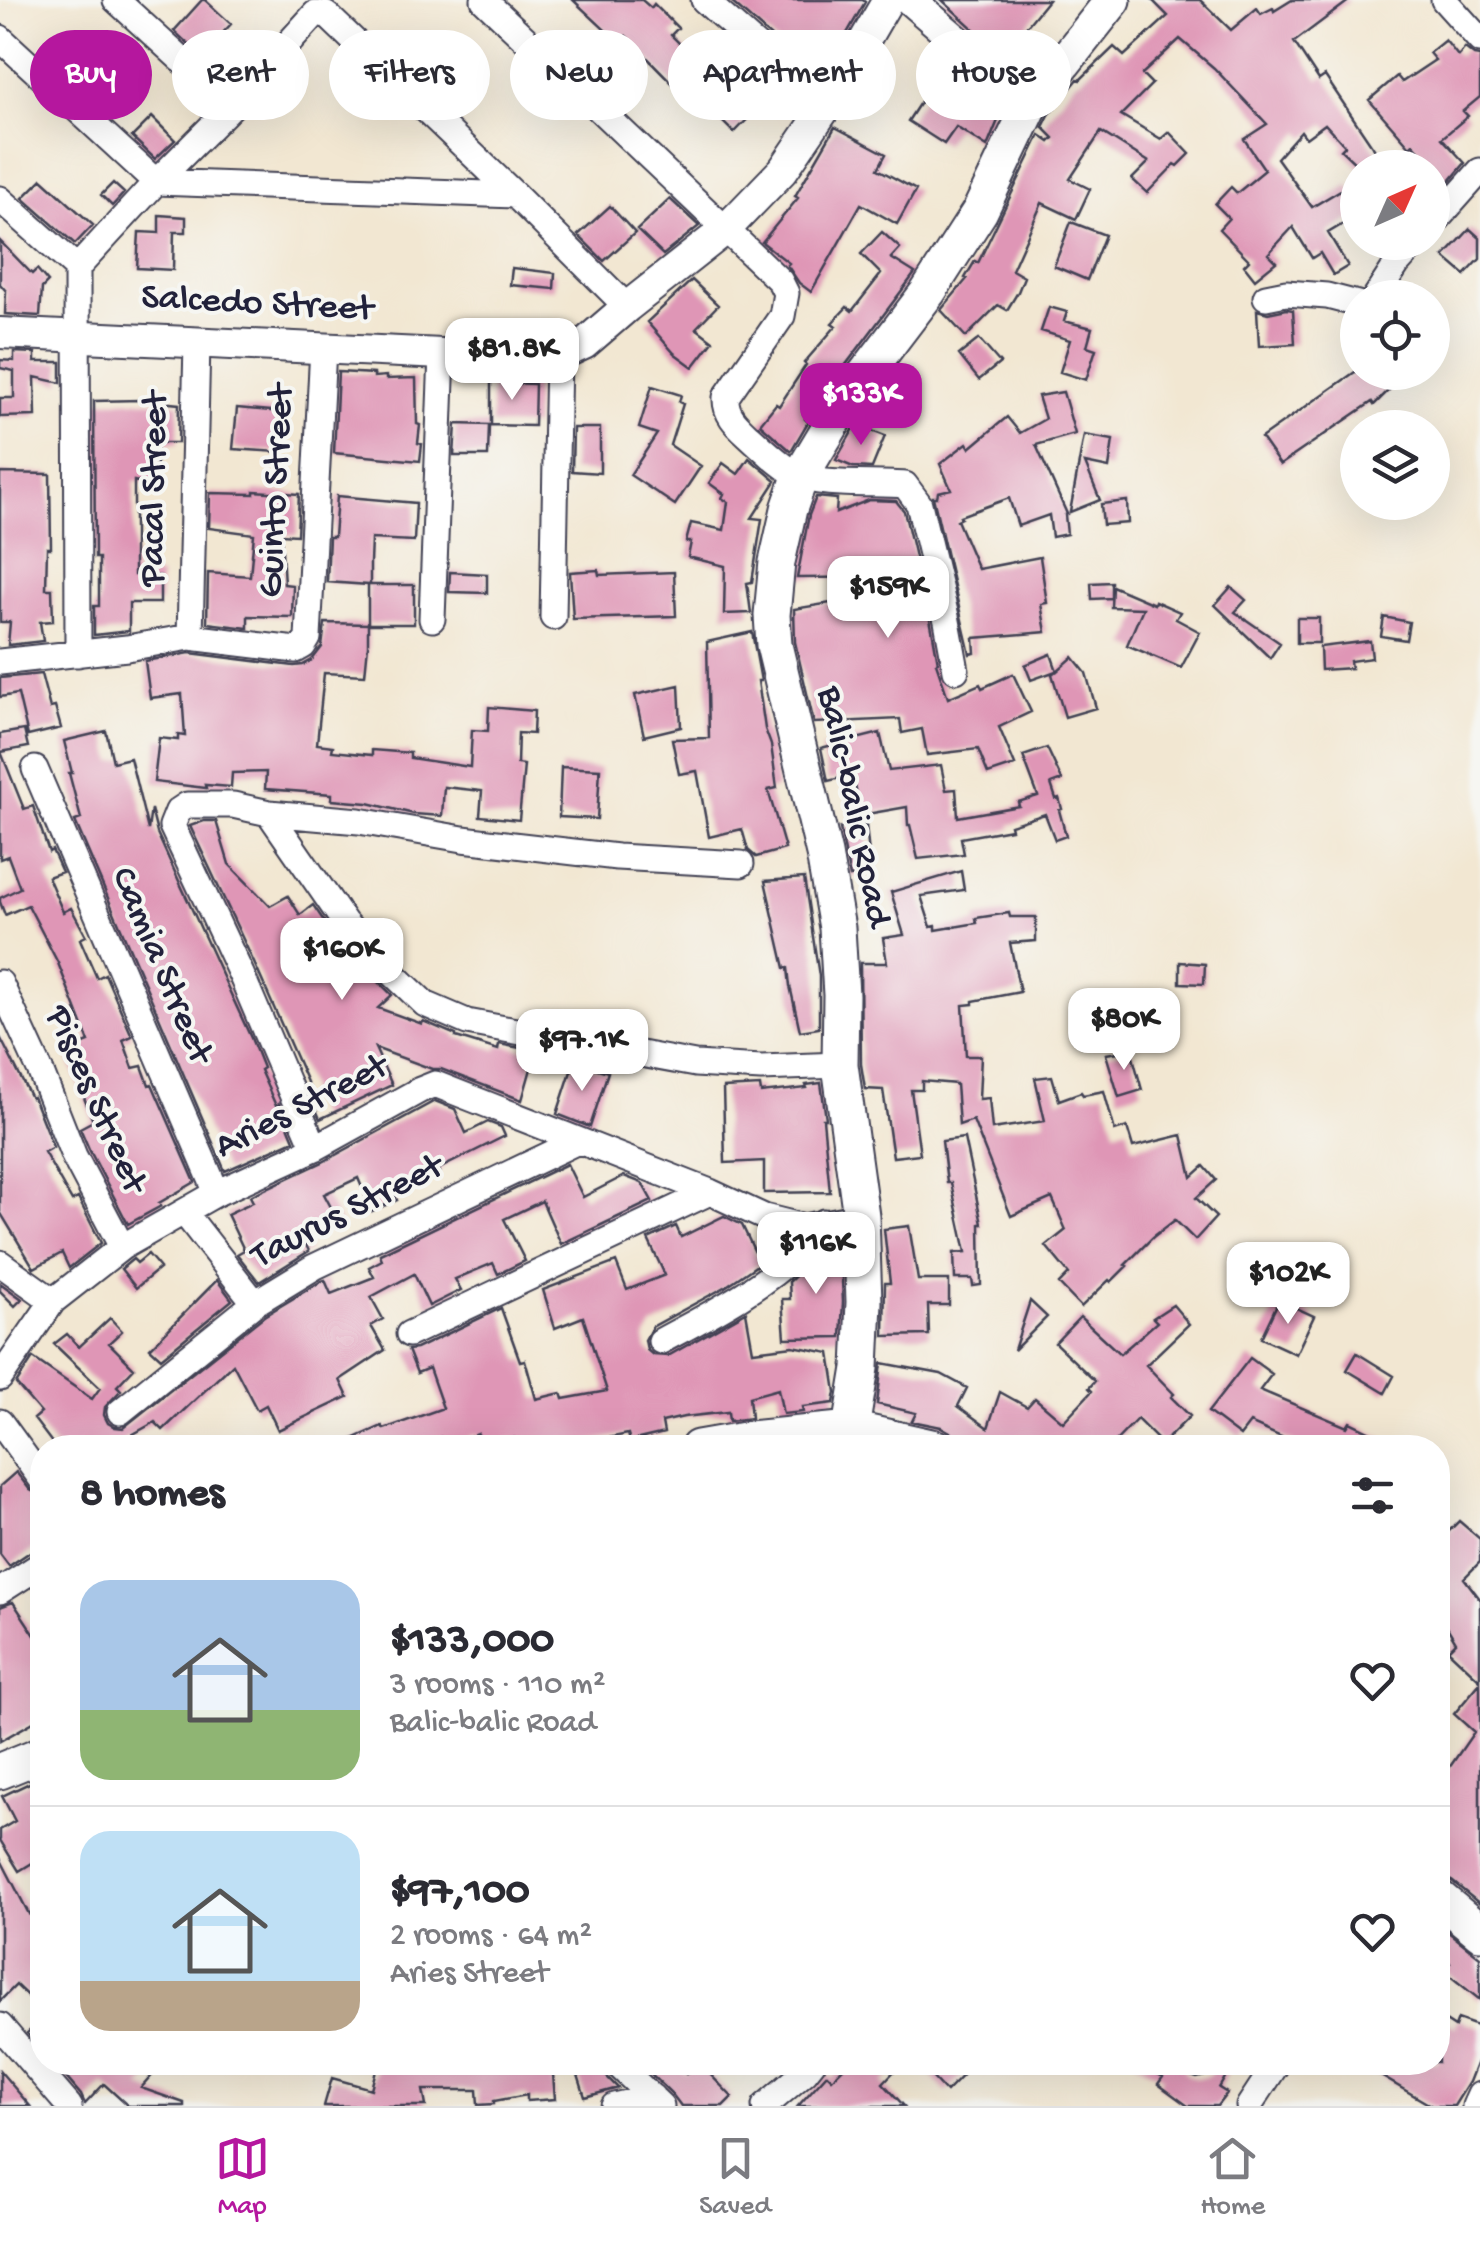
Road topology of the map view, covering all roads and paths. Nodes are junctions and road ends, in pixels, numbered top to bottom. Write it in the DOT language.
graph roads {
  1 [pos="116,0"];
  2 [pos="484,0"];
  3 [pos="704,0"];
  4 [pos="888,0"];
  5 [pos="910,0"];
  6 [pos="1114,0"];
  7 [pos="1444,0"];
  8 [pos="301,30"];
  9 [pos="738,30"];
  10 [pos="871,30"];
  11 [pos="945,30"];
  12 [pos="0,38"];
  13 [pos="1480,40"];
  14 [pos="172,51"];
  15 [pos="1071,54"];
  16 [pos="218,120"];
  17 [pos="817,120"];
  18 [pos="1023,120"];
  19 [pos="1480,171"];
  20 [pos="156,182"];
  21 [pos="515,194"];
  22 [pos="0,199"];
  23 [pos="1450,205"];
  24 [pos="726,229"];
  25 [pos="77,268"];
  26 [pos="1266,297"];
  27 [pos="1340,299"];
  28 [pos="627,308"];
  29 [pos="0,333"];
  30 [pos="78,337"];
  31 [pos="197,343"];
  32 [pos="323,348"];
  33 [pos="442,354"];
  34 [pos="558,356"];
  35 [pos="800,477"];
  36 [pos="553,617"];
  37 [pos="432,618"];
  38 [pos="190,637"];
  39 [pos="78,654"];
  40 [pos="0,662"];
  41 [pos="956,670"];
  42 [pos="35,769"];
  43 [pos="269,813"];
  44 [pos="742,864"];
  45 [pos="0,983"];
  46 [pos="840,1065"];
  47 [pos="578,1141"];
  48 [pos="315,1148"];
  49 [pos="710,1192"];
  50 [pos="217,1193"];
  51 [pos="184,1212"];
  52 [pos="862,1216"];
  53 [pos="824,1222"];
  54 [pos="122,1248"];
  55 [pos="0,1262"];
  56 [pos="53,1301"];
  57 [pos="255,1303"];
  58 [pos="409,1334"];
  59 [pos="662,1341"];
  60 [pos="0,1378"];
  61 [pos="120,1412"];
  62 [pos="0,1422"];
  63 [pos="851,1430"];
  64 [pos="788,1435"];
  65 [pos="875,1435"];
  66 [pos="30,1463"];
  67 [pos="30,1572"];
  68 [pos="0,1591"];
  69 [pos="30,1759"];
  70 [pos="0,1770"];
  71 [pos="1450,1907"];
  72 [pos="1480,1932"];
  73 [pos="0,2026"];
  74 [pos="30,2061"];
  75 [pos="42,2075"];
  76 [pos="630,2075"];
  77 [pos="801,2075"];
  78 [pos="1269,2075"];
  79 [pos="1480,2095"];
  80 [pos="657,2101"];
  81 [pos="69,2106"];
  82 [pos="614,2106"];
  83 [pos="765,2106"];
  84 [pos="1248,2106"];
  85 [pos="1475,2106"];
  1 -- 14 [label="street"];
  2 -- 24 [label="street"];
  3 -- 9 [label="street"];
  4 -- 10 [label="street"];
  5 -- 11 [label="street"];
  6 -- 15 [label="main road, Balic-balic Road"];
  7 -- 13 [label="street"];
  8 -- 21 [label="street"];
  12 -- 20 [label="street"];
  16 -- 20 [label="street"];
  17 -- 24 [label="street"];
  18 -- 35 [label="main road, Balic-balic Road"];
  19 -- 23 [label="street"];
  20 -- 21 [label="street"];
  20 -- 25 [label="street"];
  21 -- 28 [label="street"];
  22 -- 25 [label="street"];
  24 -- 28 [label="street"];
  24 -- 35 [label="street"];
  25 -- 30 [label="street"];
  26 -- 27 [label="street"];
  28 -- 34 [label="street"];
  29 -- 30 [label="street, Salcedo Street"];
  30 -- 31 [label="street, Salcedo Street"];
  30 -- 39 [label="street"];
  31 -- 32 [label="street, Salcedo Street"];
  31 -- 38 [label="street, Pacal Street"];
  32 -- 33 [label="street, Salcedo Street"];
  32 -- 38 [label="street, Guinto Street"];
  33 -- 34 [label="street, Salcedo Street"];
  33 -- 37 [label="street"];
  34 -- 36 [label="street"];
  35 -- 41 [label="street"];
  35 -- 46 [label="main road, Balic-balic Road"];
  38 -- 39 [label="street"];
  39 -- 40 [label="street"];
  42 -- 50 [label="street, Camia Street"];
  43 -- 44 [label="street"];
  43 -- 46 [label="street"];
  43 -- 48 [label="street"];
  45 -- 54 [label="street, Pisces Street"];
  46 -- 52 [label="main road, Balic-balic Road"];
  47 -- 48 [label="street, Aries Street"];
  47 -- 49 [label="street, Aries Street"];
  47 -- 57 [label="street, Taurus Street"];
  48 -- 50 [label="street, Aries Street"];
  49 -- 53 [label="street, Aries Street"];
  49 -- 58 [label="street"];
  50 -- 51 [label="street, Aries Street"];
  51 -- 54 [label="street, Aries Street"];
  51 -- 57 [label="street"];
  52 -- 53 [label="street, Aries Street"];
  52 -- 63 [label="main road, Balic-balic Road"];
  53 -- 59 [label="street"];
  54 -- 56 [label="street, Aries Street"];
  55 -- 56 [label="street"];
  56 -- 60 [label="street, Aries Street"];
  57 -- 61 [label="street, Taurus Street"];
  62 -- 66 [label="street"];
  63 -- 64 [label="main road"];
  63 -- 65 [label="main road"];
  67 -- 68 [label="street"];
  69 -- 70 [label="main road"];
  71 -- 72 [label="main road"];
  73 -- 74 [label="street"];
  75 -- 81 [label="street"];
  76 -- 80 [label="street"];
  77 -- 83 [label="street"];
  78 -- 84 [label="street"];
  79 -- 85 [label="street"];
  80 -- 82 [label="street"];
}
